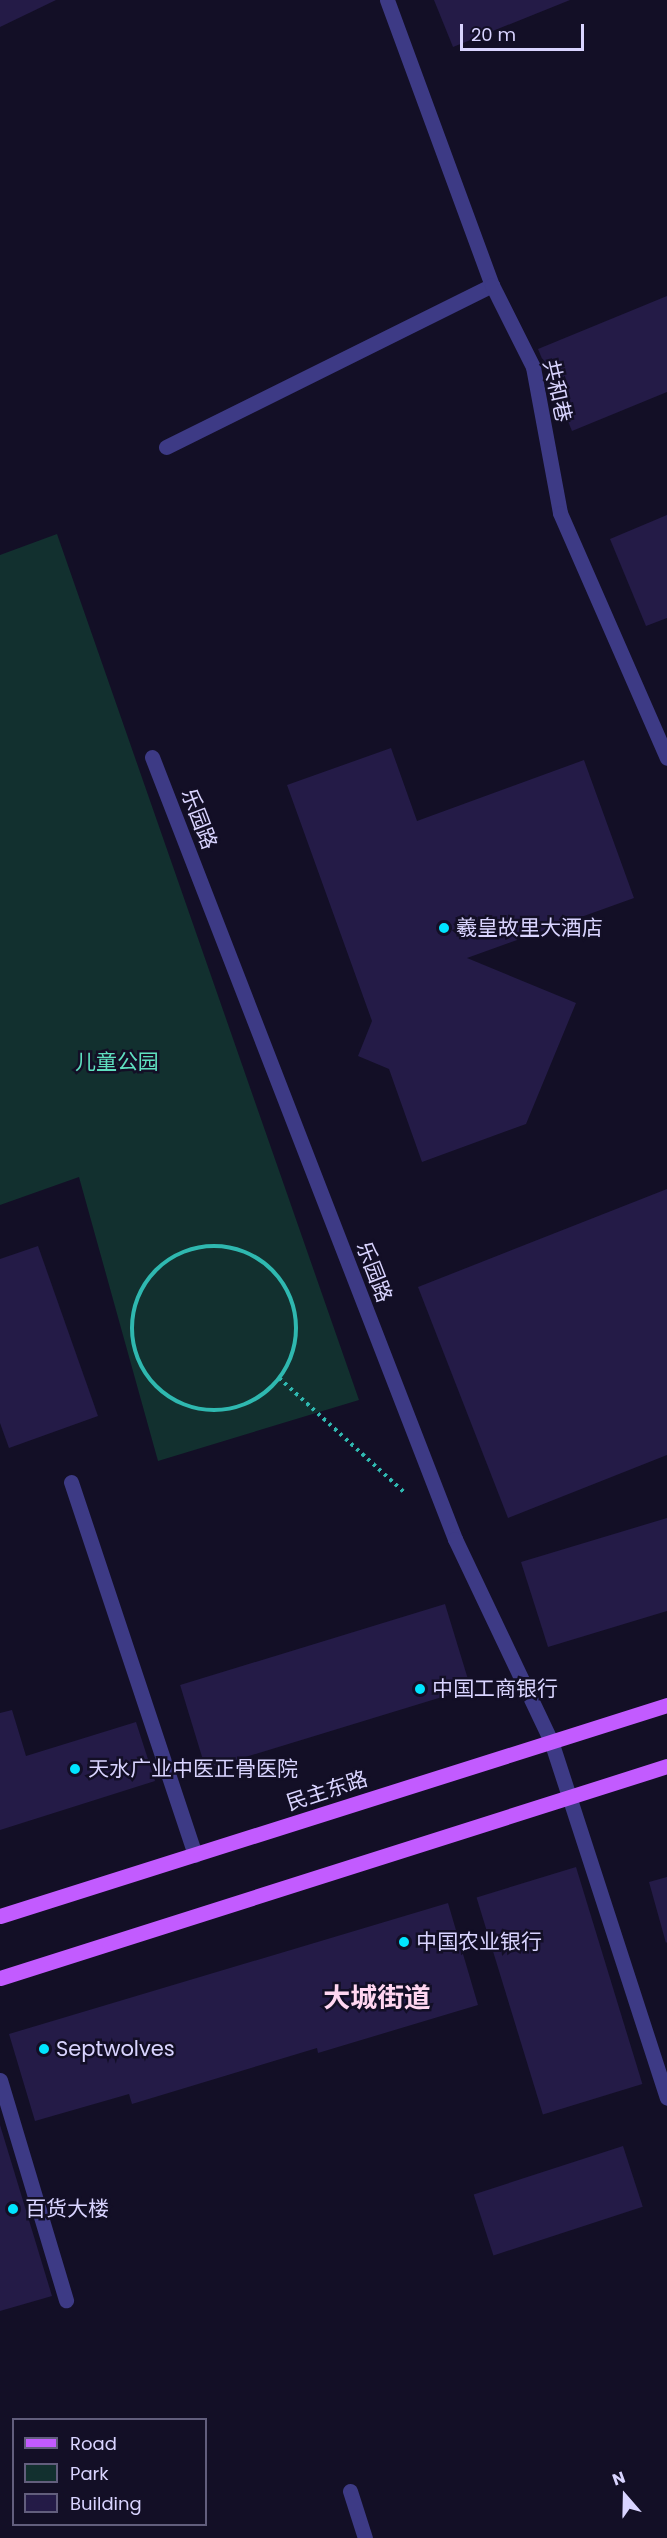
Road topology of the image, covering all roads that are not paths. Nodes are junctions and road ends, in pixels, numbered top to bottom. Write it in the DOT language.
graph roads {
  1 [pos="387,0"];
  2 [pos="492,285"];
  3 [pos="166,447"];
  4 [pos="152,757"];
  5 [pos="667,758"];
  6 [pos="71,1482"];
  7 [pos="667,1705"];
  8 [pos="551,1741"];
  9 [pos="667,1766"];
  10 [pos="570,1797"];
  11 [pos="195,1855"];
  12 [pos="0,1916"];
  13 [pos="0,1978"];
  14 [pos="0,2080"];
  15 [pos="667,2098"];
  16 [pos="66,2300"];
  17 [pos="350,2490"];
  18 [pos="365,2538"];
  1 -- 2 [label="street, 共和巷"];
  2 -- 3 [label="street"];
  2 -- 5 [label="street, 共和巷"];
  4 -- 8 [label="street, 乐园路"];
  6 -- 11 [label="street"];
  7 -- 8 [label="main road, 民主东路"];
  8 -- 10 [label="street, 乐园路"];
  8 -- 11 [label="main road, 民主东路"];
  9 -- 10 [label="main road"];
  10 -- 13 [label="main road"];
  10 -- 15 [label="street, 乐园路"];
  11 -- 12 [label="main road, 民主东路"];
  14 -- 16 [label="street"];
  17 -- 18 [label="street"];
}
